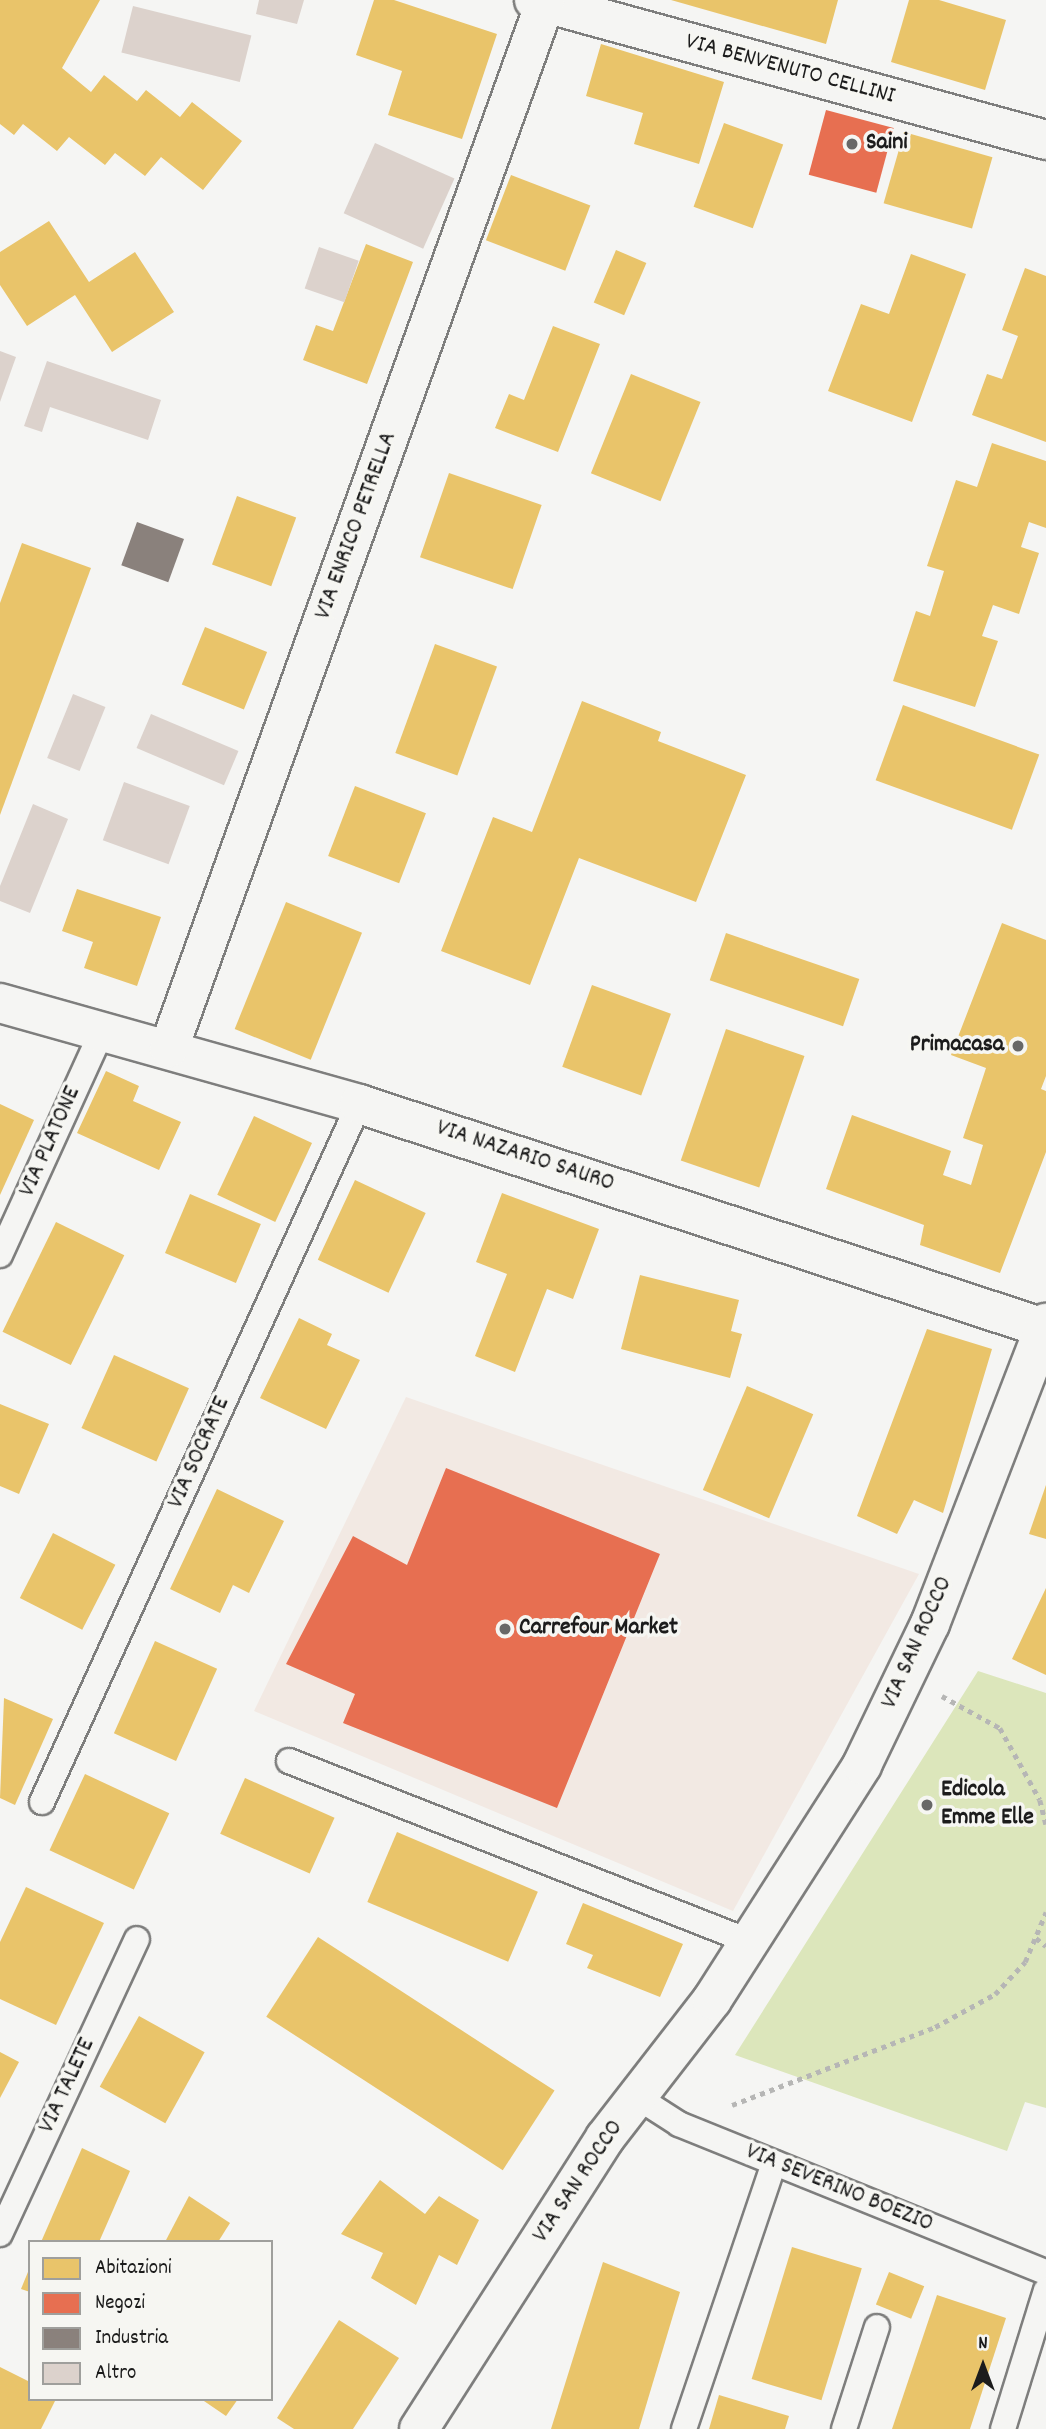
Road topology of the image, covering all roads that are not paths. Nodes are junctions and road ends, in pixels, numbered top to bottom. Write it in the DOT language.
graph roads {
  1 [pos="539,2"];
  2 [pos="1046,140"];
  3 [pos="0,1003"];
  4 [pos="103,1030"];
  5 [pos="169,1048"];
  6 [pos="359,1104"];
  7 [pos="0,1255"];
  8 [pos="1045,1325"];
  9 [pos="289,1761"];
  10 [pos="42,1801"];
  11 [pos="137,1939"];
  12 [pos="750,1942"];
  13 [pos="637,2097"];
  14 [pos="775,2163"];
  15 [pos="0,2234"];
  16 [pos="1046,2272"];
  17 [pos="1046,2290"];
  18 [pos="877,2327"];
  19 [pos="419,2429"];
  20 [pos="684,2429"];
  21 [pos="844,2429"];
  22 [pos="1003,2429"];
  1 -- 2 [label="street, VIA BENVENUTO CELLINI"];
  1 -- 5 [label="street, VIA ENRICO PETRELLA"];
  3 -- 4 [label="street, VIA NAZARIO SAURO"];
  4 -- 5 [label="street, VIA NAZARIO SAURO"];
  4 -- 7 [label="lane, VIA PLATONE"];
  5 -- 6 [label="street, VIA NAZARIO SAURO"];
  6 -- 8 [label="street, VIA NAZARIO SAURO"];
  6 -- 10 [label="lane, VIA SOCRATE"];
  8 -- 12 [label="street, VIA SAN ROCCO"];
  9 -- 12 [label="lane"];
  11 -- 15 [label="lane, VIA TALETE"];
  12 -- 13 [label="street, VIA SAN ROCCO"];
  13 -- 14 [label="lane, VIA SEVERINO BOEZIO"];
  13 -- 19 [label="street, VIA SAN ROCCO"];
  14 -- 16 [label="lane, VIA SEVERINO BOEZIO"];
  14 -- 20 [label="lane"];
  17 -- 22 [label="lane"];
  18 -- 21 [label="lane"];
}
